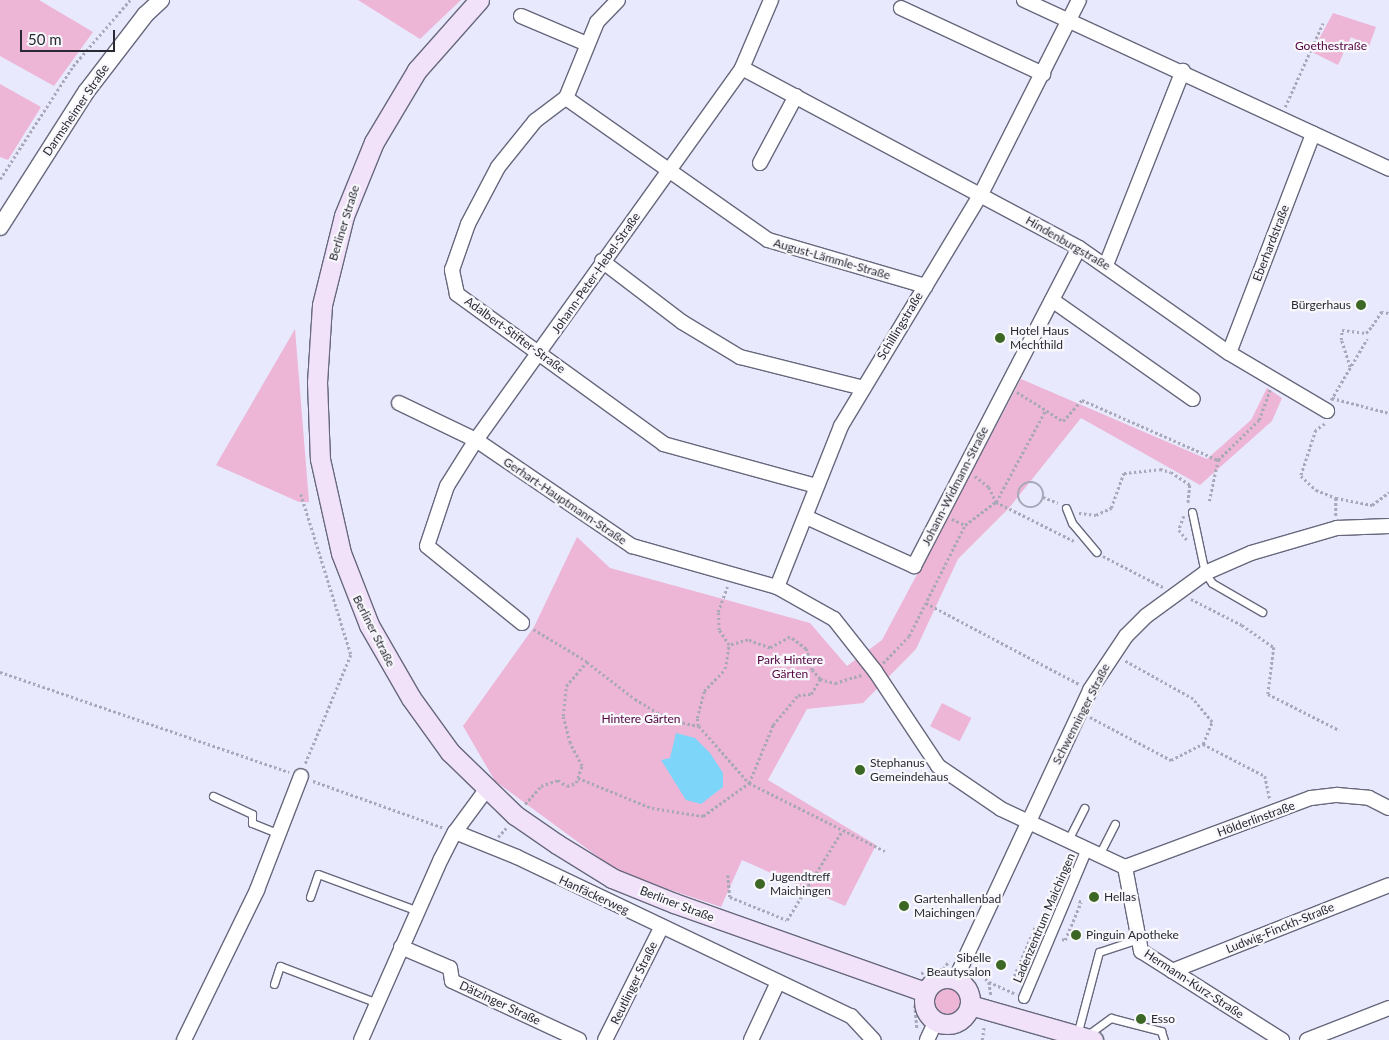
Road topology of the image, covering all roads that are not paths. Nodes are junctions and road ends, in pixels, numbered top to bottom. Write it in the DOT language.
graph roads {
  1 [pos="161,0"];
  2 [pos="479,0"];
  3 [pos="618,0"];
  4 [pos="771,0"];
  5 [pos="1024,0"];
  6 [pos="1079,0"];
  7 [pos="901,8"];
  8 [pos="521,16"];
  9 [pos="1069,20"];
  10 [pos="587,44"];
  11 [pos="742,68"];
  12 [pos="1184,71"];
  13 [pos="1043,74"];
  14 [pos="796,96"];
  15 [pos="566,98"];
  16 [pos="1314,134"];
  17 [pos="760,163"];
  18 [pos="1389,169"];
  19 [pos="670,170"];
  20 [pos="981,194"];
  21 [pos="0,227"];
  22 [pos="1080,248"];
  23 [pos="602,261"];
  24 [pos="1106,264"];
  25 [pos="924,286"];
  26 [pos="1052,300"];
  27 [pos="540,352"];
  28 [pos="1229,353"];
  29 [pos="863,388"];
  30 [pos="1193,399"];
  31 [pos="399,403"];
  32 [pos="1327,411"];
  33 [pos="476,440"];
  34 [pos="816,486"];
  35 [pos="1066,508"];
  36 [pos="1192,512"];
  37 [pos="806,517"];
  38 [pos="1389,526"];
  39 [pos="1096,552"];
  40 [pos="1205,573"];
  41 [pos="777,587"];
  42 [pos="1262,612"];
  43 [pos="522,623"];
  44 [pos="301,776"];
  45 [pos="486,790"];
  46 [pos="213,796"];
  47 [pos="1084,808"];
  48 [pos="1389,808"];
  49 [pos="1029,822"];
  50 [pos="1115,824"];
  51 [pos="455,832"];
  52 [pos="279,834"];
  53 [pos="1065,846"];
  54 [pos="1093,852"];
  55 [pos="1124,867"];
  56 [pos="1389,885"];
  57 [pos="310,896"];
  58 [pos="418,911"];
  59 [pos="662,926"];
  60 [pos="1138,939"];
  61 [pos="401,947"];
  62 [pos="1172,972"];
  63 [pos="955,980"];
  64 [pos="778,982"];
  65 [pos="274,984"];
  66 [pos="926,992"];
  67 [pos="1024,998"];
  68 [pos="375,1002"];
  69 [pos="970,1005"];
  70 [pos="1389,1008"];
  71 [pos="936,1021"];
  72 [pos="1085,1038"];
  73 [pos="184,1040"];
  74 [pos="360,1040"];
  75 [pos="579,1040"];
  76 [pos="606,1040"];
  77 [pos="751,1040"];
  78 [pos="873,1040"];
  79 [pos="927,1040"];
  80 [pos="1164,1040"];
  81 [pos="1282,1040"];
  82 [pos="1307,1040"];
  1 -- 21 [label="street, Darmsheimer Straße"];
  2 -- 45 [label="main road, Berliner Straße"];
  3 -- 10 [label="street"];
  4 -- 11 [label="street, Johann-Peter-Hebel-Straße"];
  5 -- 9 [label="street"];
  6 -- 9 [label="street, Schillingstraße"];
  7 -- 13 [label="street"];
  8 -- 10 [label="street"];
  9 -- 12 [label="street"];
  9 -- 13 [label="street, Schillingstraße"];
  10 -- 15 [label="street"];
  11 -- 14 [label="street, Hindenburgstraße"];
  11 -- 19 [label="street, Johann-Peter-Hebel-Straße"];
  12 -- 16 [label="street"];
  12 -- 24 [label="street"];
  13 -- 20 [label="street, Schillingstraße"];
  14 -- 17 [label="street"];
  14 -- 20 [label="street, Hindenburgstraße"];
  15 -- 19 [label="street"];
  15 -- 27 [label="street, Adalbert-Stifter-Straße"];
  16 -- 18 [label="street"];
  16 -- 28 [label="street, Eberhardstraße"];
  19 -- 23 [label="street, Johann-Peter-Hebel-Straße"];
  19 -- 25 [label="street, August-Lämmle-Straße"];
  20 -- 22 [label="street, Hindenburgstraße"];
  20 -- 25 [label="street, Schillingstraße"];
  22 -- 24 [label="street, Hindenburgstraße"];
  22 -- 26 [label="street, Johann-Widmann-Straße"];
  23 -- 27 [label="street, Johann-Peter-Hebel-Straße"];
  23 -- 29 [label="street"];
  24 -- 28 [label="street, Hindenburgstraße"];
  25 -- 29 [label="street, Schillingstraße"];
  26 -- 30 [label="street"];
  26 -- 37 [label="street, Johann-Widmann-Straße"];
  27 -- 33 [label="street, Johann-Peter-Hebel-Straße"];
  27 -- 34 [label="street, Adalbert-Stifter-Straße"];
  28 -- 32 [label="street, Hindenburgstraße"];
  29 -- 34 [label="street, Schillingstraße"];
  31 -- 33 [label="street, Gerhart-Hauptmann-Straße"];
  33 -- 41 [label="street, Gerhart-Hauptmann-Straße"];
  33 -- 43 [label="street, Johann-Peter-Hebel-Straße"];
  34 -- 37 [label="street, Schillingstraße"];
  35 -- 39 [label="lane"];
  36 -- 40 [label="lane"];
  37 -- 41 [label="street, Schillingstraße"];
  38 -- 40 [label="street, Schwenninger Straße"];
  40 -- 42 [label="lane"];
  40 -- 49 [label="street, Schwenninger Straße"];
  41 -- 49 [label="street, Gerhart-Hauptmann-Straße"];
  44 -- 52 [label="street"];
  45 -- 51 [label="street"];
  45 -- 66 [label="main road, Berliner Straße"];
  46 -- 52 [label="lane"];
  47 -- 53 [label="lane"];
  48 -- 55 [label="street, Hölderlinstraße"];
  49 -- 53 [label="street"];
  49 -- 63 [label="street, Schwenninger Straße"];
  50 -- 54 [label="lane"];
  51 -- 58 [label="street"];
  51 -- 59 [label="street, Hanfäckerweg"];
  52 -- 73 [label="street"];
  53 -- 54 [label="street"];
  54 -- 55 [label="street"];
  54 -- 67 [label="street, Ladenzentrum Maichingen"];
  55 -- 60 [label="street, Hermann-Kurz-Straße"];
  56 -- 62 [label="street, Ludwig-Finckh-Straße"];
  57 -- 58 [label="lane"];
  58 -- 61 [label="street"];
  59 -- 64 [label="street, Hanfäckerweg"];
  59 -- 76 [label="street, Reutlinger Straße"];
  60 -- 62 [label="street, Hermann-Kurz-Straße"];
  60 -- 72 [label="lane"];
  61 -- 68 [label="street"];
  61 -- 75 [label="street, Dätzinger Straße"];
  62 -- 81 [label="street, Hermann-Kurz-Straße"];
  63 -- 66 [label="main road"];
  63 -- 69 [label="main road"];
  64 -- 77 [label="street"];
  64 -- 78 [label="street, Hanfäckerweg"];
  65 -- 68 [label="lane"];
  66 -- 71 [label="main road"];
  68 -- 74 [label="street"];
  69 -- 71 [label="main road"];
  69 -- 72 [label="main road"];
  70 -- 82 [label="street"];
  71 -- 79 [label="street"];
  72 -- 80 [label="lane"];
}
